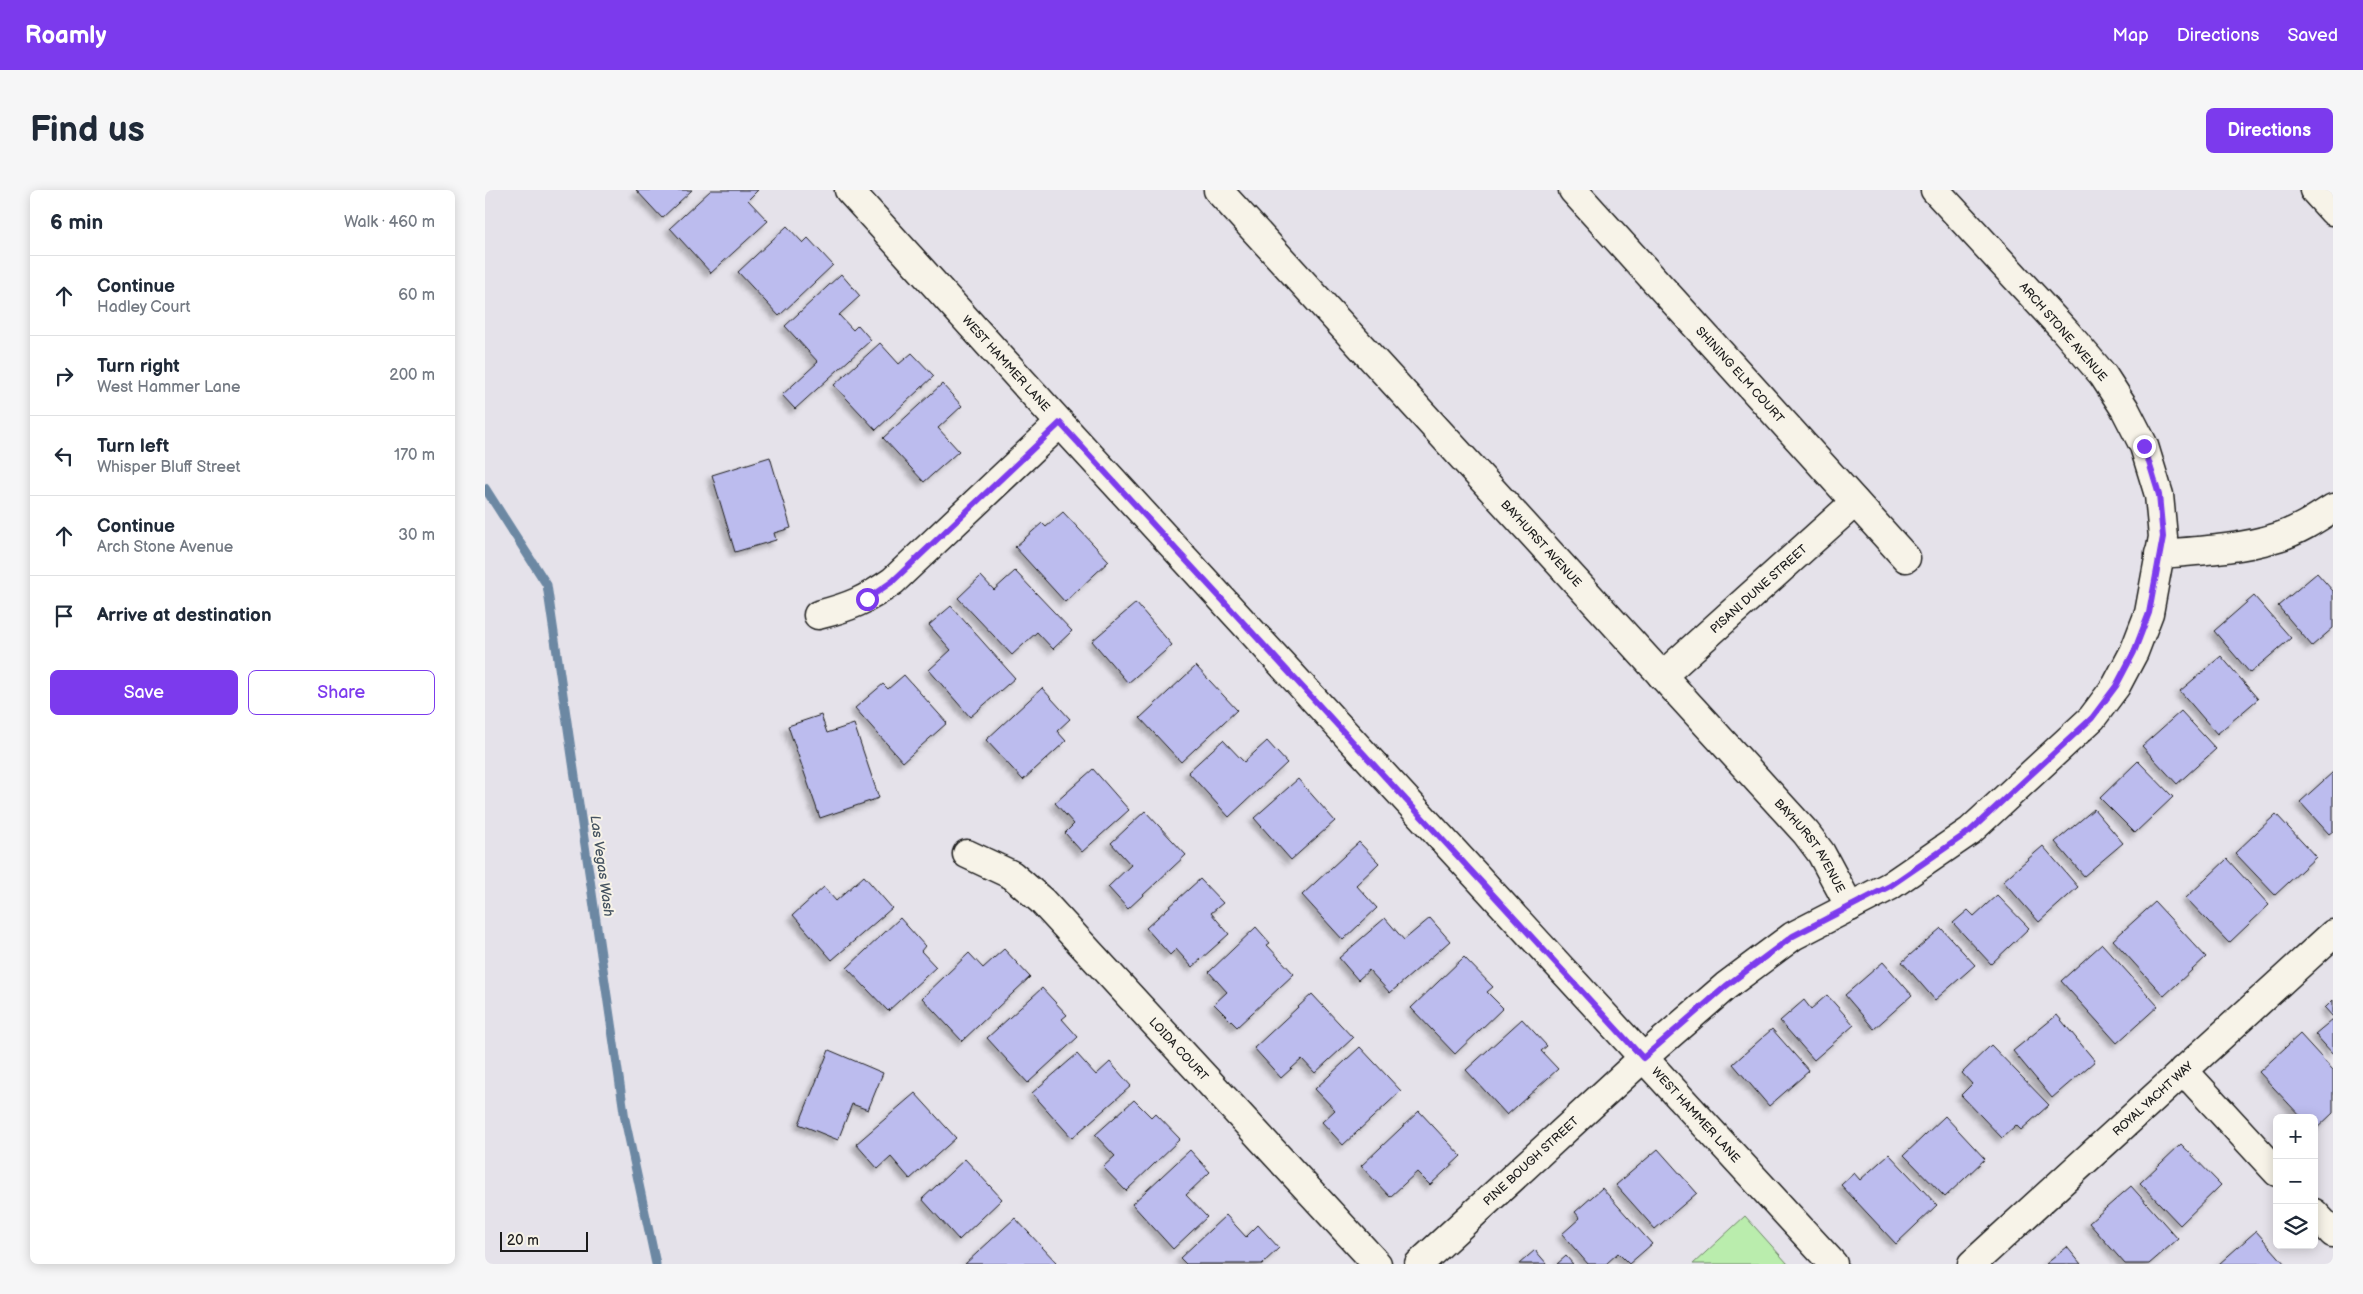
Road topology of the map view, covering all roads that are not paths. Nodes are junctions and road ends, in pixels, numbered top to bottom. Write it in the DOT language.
graph roads {
  1 [pos="849,190"];
  2 [pos="1218,190"];
  3 [pos="1573,190"];
  4 [pos="1935,190"];
  5 [pos="2314,190"];
  6 [pos="2333,211"];
  7 [pos="1060,423"];
  8 [pos="1855,502"];
  9 [pos="2333,508"];
  10 [pos="2159,554"];
  11 [pos="1906,558"];
  12 [pos="818,614"];
  13 [pos="1662,676"];
  14 [pos="967,854"];
  15 [pos="1850,907"];
  16 [pos="2333,934"];
  17 [pos="1643,1058"];
  18 [pos="2183,1070"];
  19 [pos="2273,1168"];
  20 [pos="2318,1217"];
  21 [pos="2333,1233"];
  22 [pos="1377,1264"];
  23 [pos="1419,1264"];
  24 [pos="1833,1264"];
  25 [pos="1972,1264"];
  1 -- 7 [label="street, WEST HAMMER LANE"];
  2 -- 13 [label="street, BAYHURST AVENUE"];
  3 -- 8 [label="street, SHINING ELM COURT"];
  4 -- 10 [label="street, ARCH STONE AVENUE"];
  5 -- 6 [label="street"];
  7 -- 12 [label="street"];
  7 -- 17 [label="street, WEST HAMMER LANE"];
  8 -- 11 [label="street, SHINING ELM COURT"];
  8 -- 13 [label="street, PISANI DUNE STREET"];
  9 -- 10 [label="street"];
  10 -- 15 [label="street, ARCH STONE AVENUE"];
  13 -- 15 [label="street, BAYHURST AVENUE"];
  14 -- 22 [label="street, LOIDA COURT"];
  15 -- 17 [label="street, PINE BOUGH STREET"];
  16 -- 18 [label="street, ROYAL YACHT WAY"];
  17 -- 23 [label="street, PINE BOUGH STREET"];
  17 -- 24 [label="street, WEST HAMMER LANE"];
  18 -- 19 [label="street"];
  18 -- 25 [label="street, ROYAL YACHT WAY"];
  20 -- 21 [label="street"];
}
